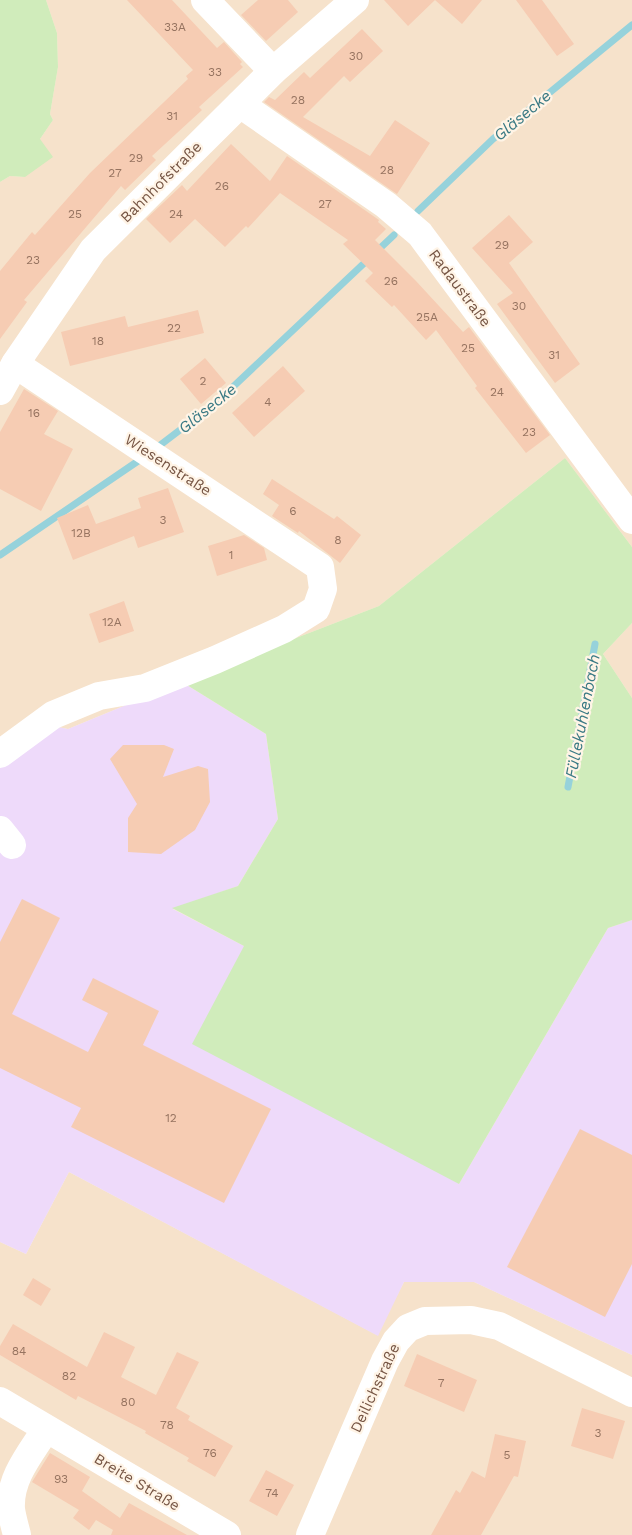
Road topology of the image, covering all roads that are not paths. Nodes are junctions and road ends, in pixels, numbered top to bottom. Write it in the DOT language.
graph roads {
  1 [pos="205,0"];
  2 [pos="355,0"];
  3 [pos="273,71"];
  4 [pos="240,104"];
  5 [pos="15,364"];
  6 [pos="0,391"];
  7 [pos="632,520"];
  8 [pos="0,754"];
  9 [pos="632,1394"];
  10 [pos="0,1401"];
  11 [pos="46,1428"];
  12 [pos="17,1535"];
  13 [pos="227,1535"];
  14 [pos="310,1535"];
  1 -- 3 [label="street"];
  2 -- 3 [label="street, Bahnhofstraße"];
  3 -- 4 [label="street, Bahnhofstraße"];
  4 -- 5 [label="street, Bahnhofstraße"];
  4 -- 7 [label="street, Radaustraße"];
  5 -- 6 [label="street, Bahnhofstraße"];
  5 -- 8 [label="street, Wiesenstraße"];
  9 -- 14 [label="street, Deilichstraße"];
  10 -- 11 [label="street, Breite Straße"];
  11 -- 12 [label="street"];
  11 -- 13 [label="street, Breite Straße"];
}
